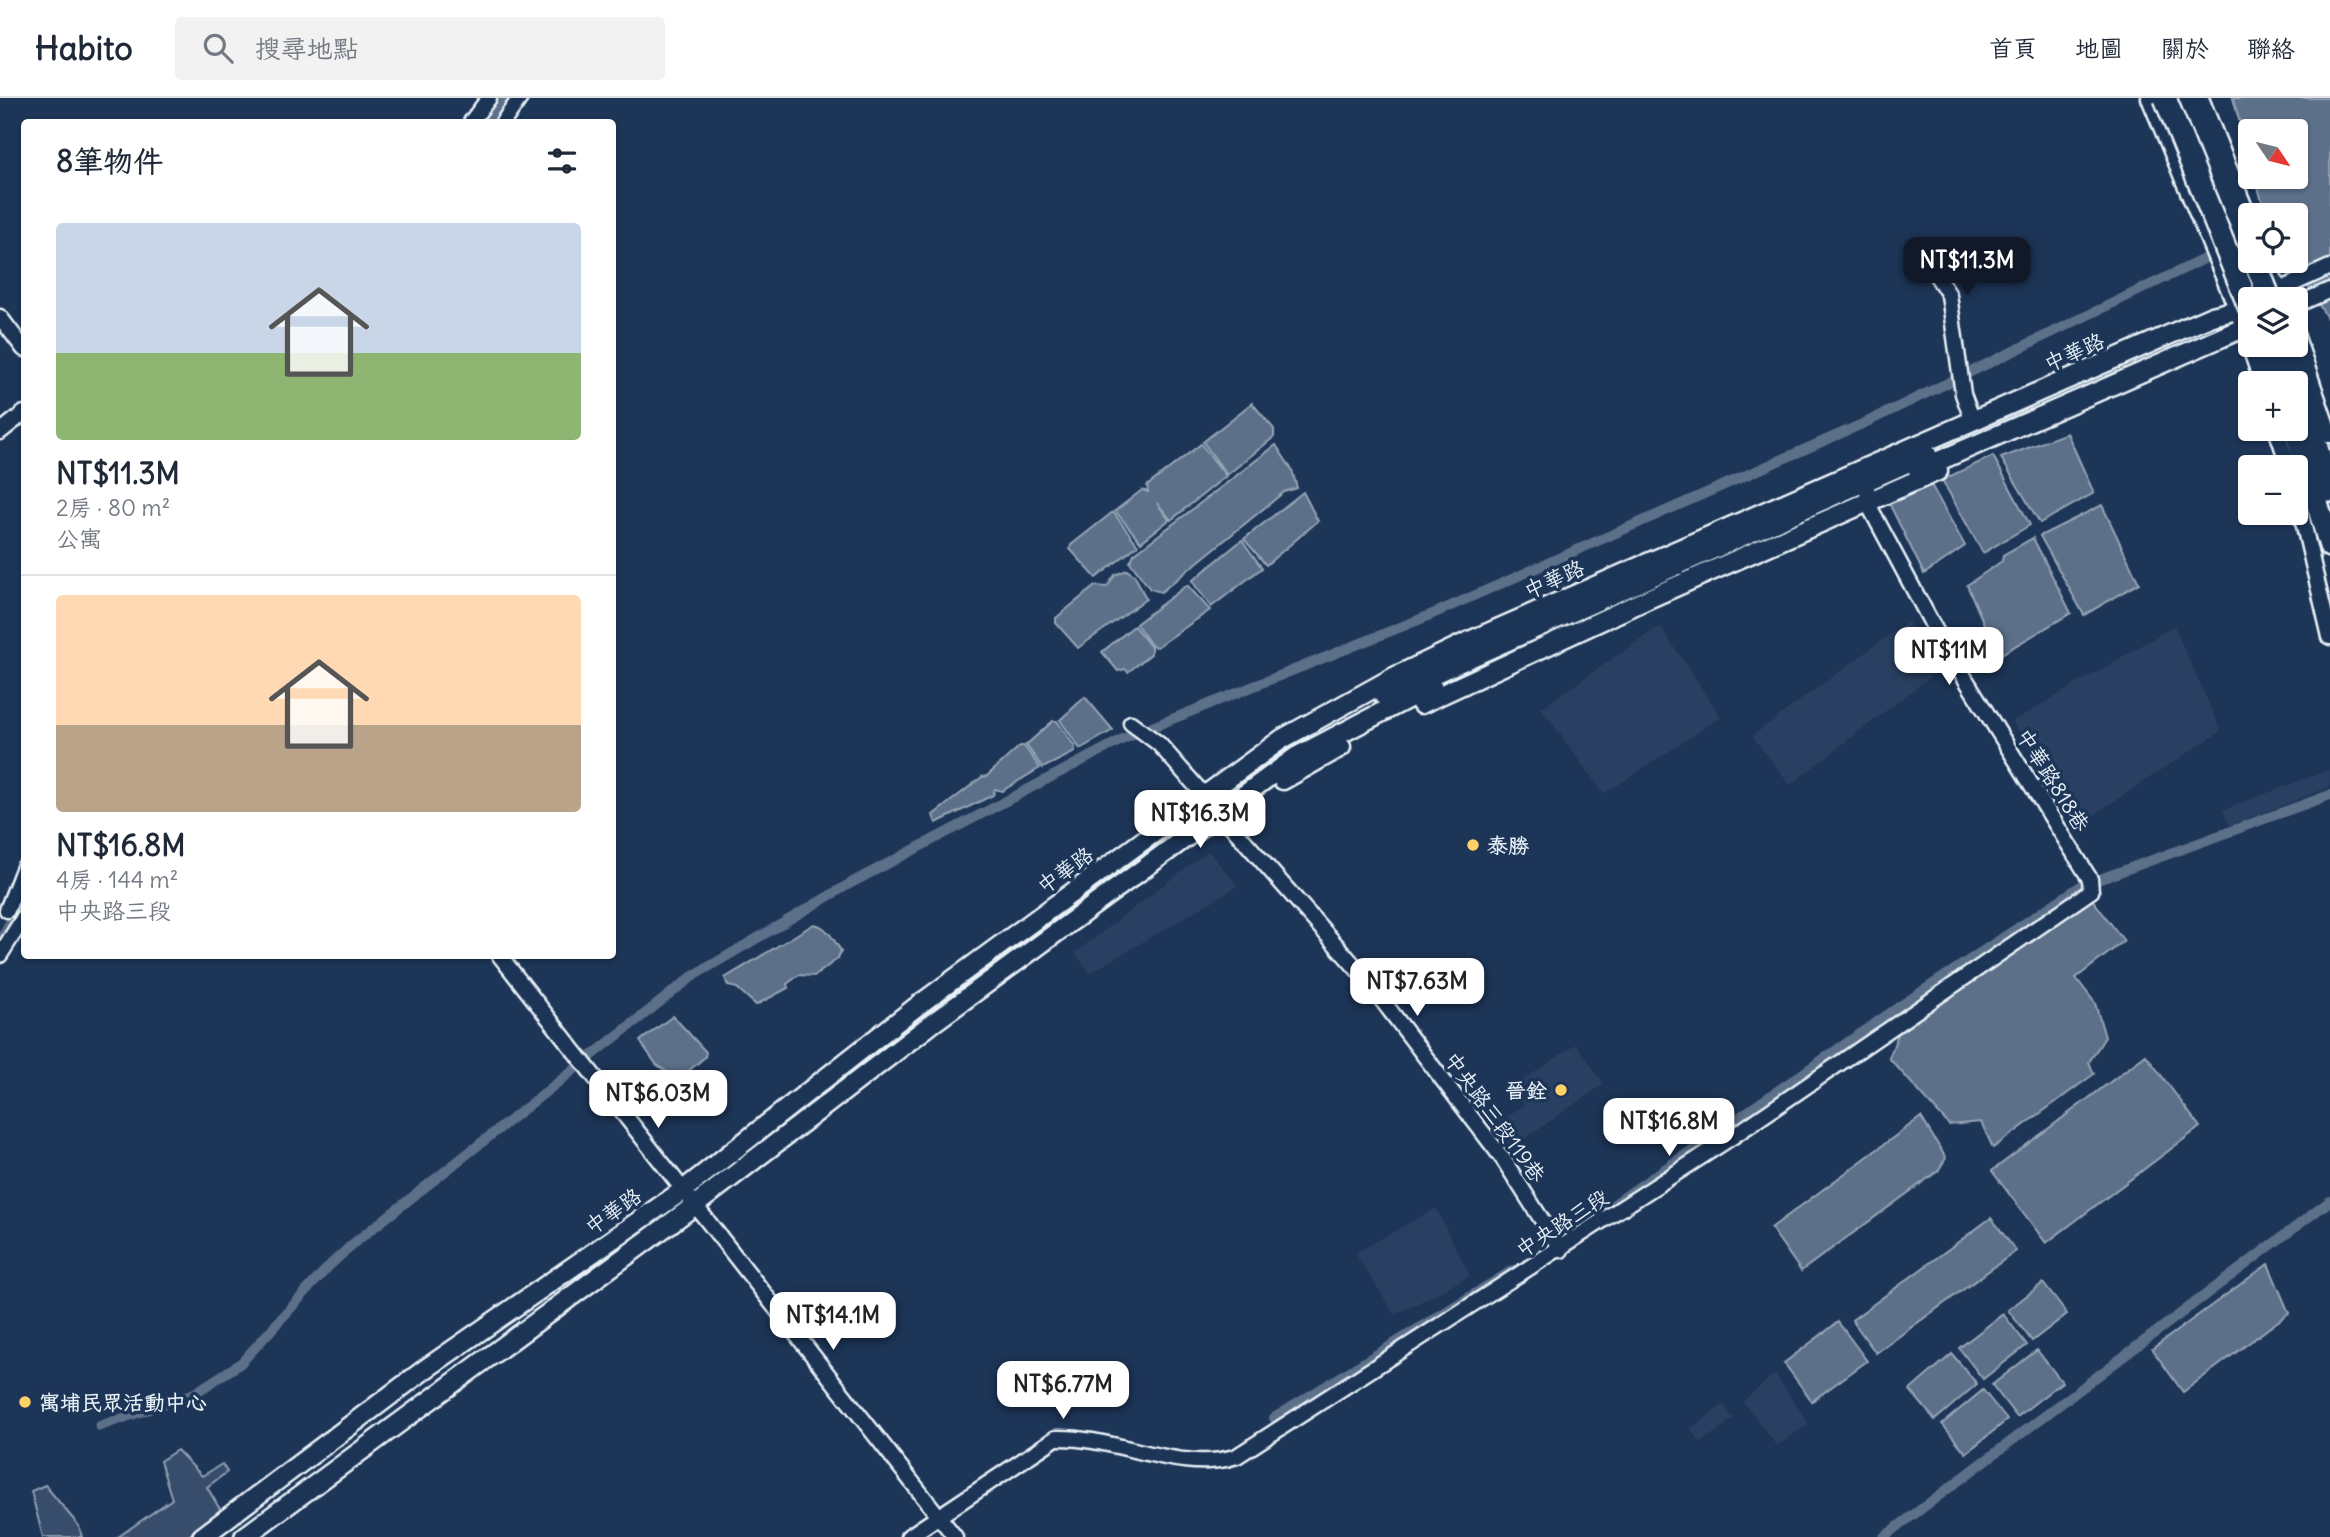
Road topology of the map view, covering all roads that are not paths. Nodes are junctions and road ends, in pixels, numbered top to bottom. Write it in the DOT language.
graph roads {
  1 [pos="489,98"];
  2 [pos="520,98"];
  3 [pos="2149,98"];
  4 [pos="2165,98"];
  5 [pos="2189,98"];
  6 [pos="2201,98"];
  7 [pos="473,119"];
  8 [pos="505,119"];
  9 [pos="2243,203"];
  10 [pos="2238,220"];
  11 [pos="1928,262"];
  12 [pos="2330,267"];
  13 [pos="2293,287"];
  14 [pos="2330,290"];
  15 [pos="2238,294"];
  16 [pos="2238,297"];
  17 [pos="2308,300"];
  18 [pos="2238,315"];
  19 [pos="0,317"];
  20 [pos="2238,324"];
  21 [pos="21,345"];
  22 [pos="2290,357"];
  23 [pos="2304,357"];
  24 [pos="21,414"];
  25 [pos="1973,421"];
  26 [pos="0,432"];
  27 [pos="2330,435"];
  28 [pos="2299,441"];
  29 [pos="1867,486"];
  30 [pos="2330,491"];
  31 [pos="2304,525"];
  32 [pos="2330,547"];
  33 [pos="2330,637"];
  34 [pos="1131,723"];
  35 [pos="1215,810"];
  36 [pos="21,875"];
  37 [pos="2091,891"];
  38 [pos="7,910"];
  39 [pos="21,922"];
  40 [pos="0,955"];
  41 [pos="502,959"];
  42 [pos="691,1202"];
  43 [pos="1561,1250"];
  44 [pos="939,1517"];
  45 [pos="202,1537"];
  46 [pos="221,1537"];
  47 [pos="244,1537"];
  48 [pos="263,1537"];
  49 [pos="908,1537"];
  50 [pos="955,1537"];
  1 -- 7 [label="street"];
  2 -- 8 [label="street"];
  3 -- 16 [label="street"];
  4 -- 15 [label="highway, bridge"];
  5 -- 10 [label="highway"];
  6 -- 9 [label="street"];
  11 -- 25 [label="street"];
  12 -- 13 [label="street"];
  14 -- 17 [label="street"];
  18 -- 25 [label="main road, 中華路"];
  19 -- 21 [label="street"];
  20 -- 29 [label="main road, 中華路"];
  22 -- 30 [label="highway"];
  23 -- 27 [label="street"];
  24 -- 26 [label="street"];
  25 -- 29 [label="main road, 中華路"];
  28 -- 32 [label="highway"];
  29 -- 35 [label="main road, 中華路"];
  29 -- 35 [label="main road, 中華路"];
  29 -- 37 [label="street, 中華路818巷"];
  31 -- 33 [label="street"];
  34 -- 35 [label="street, 中央路三段119巷"];
  35 -- 42 [label="main road, 中華路"];
  35 -- 42 [label="main road, 中華路"];
  35 -- 43 [label="street, 中央路三段119巷"];
  36 -- 38 [label="street"];
  37 -- 43 [label="street, 中央路三段"];
  39 -- 40 [label="street"];
  41 -- 42 [label="street"];
  42 -- 44 [label="street"];
  42 -- 45 [label="main road, 中華路"];
  42 -- 46 [label="main road, 中華路"];
  42 -- 47 [label="main road, 中華路"];
  42 -- 48 [label="main road, 中華路"];
  43 -- 44 [label="street, 中央路三段"];
  44 -- 49 [label="street, 中央路三段"];
  44 -- 50 [label="street"];
}
